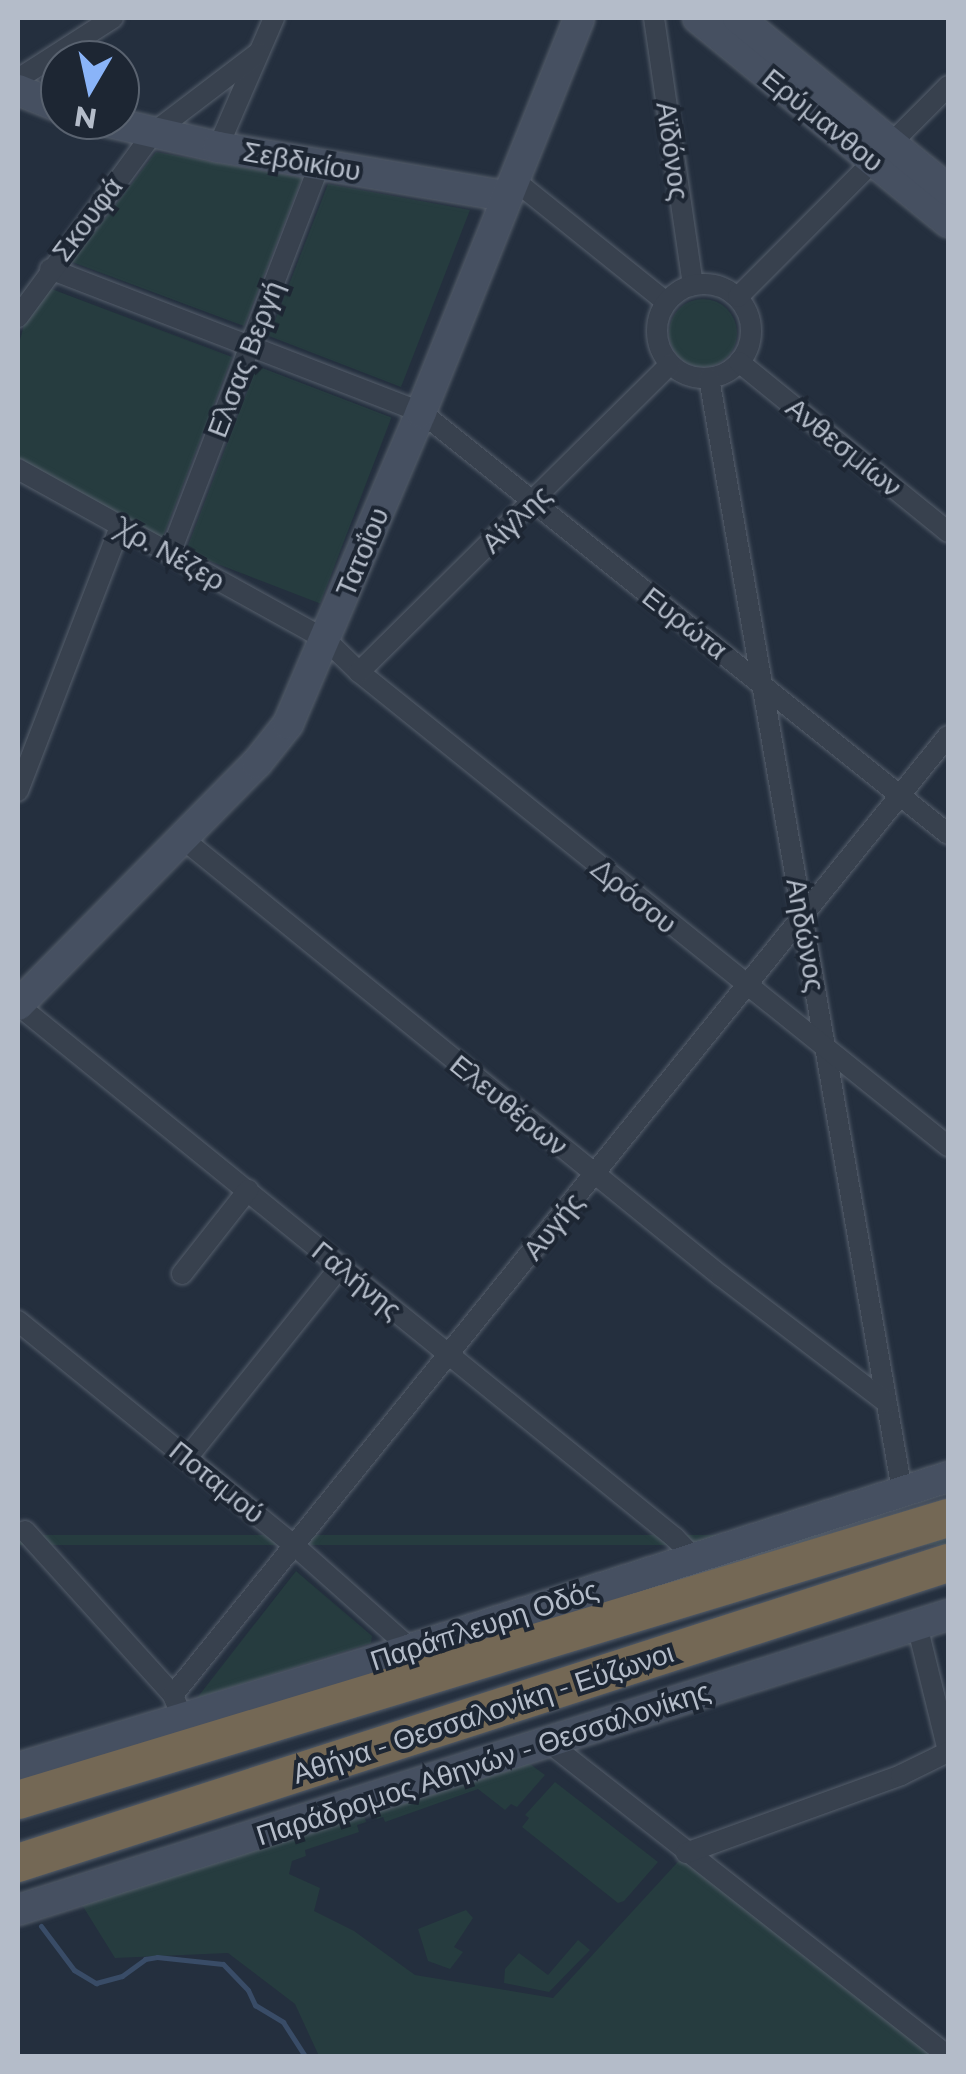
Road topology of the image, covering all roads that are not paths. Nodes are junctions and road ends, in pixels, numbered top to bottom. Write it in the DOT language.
graph roads {
  1 [pos="113,18"];
  2 [pos="274,18"];
  3 [pos="579,18"];
  4 [pos="654,18"];
  5 [pos="698,18"];
  6 [pos="738,18"];
  7 [pos="258,54"];
  8 [pos="18,79"];
  9 [pos="948,86"];
  10 [pos="140,130"];
  11 [pos="153,133"];
  12 [pos="218,146"];
  13 [pos="883,153"];
  14 [pos="320,164"];
  15 [pos="510,188"];
  16 [pos="948,190"];
  17 [pos="948,222"];
  18 [pos="50,269"];
  19 [pos="693,285"];
  20 [pos="738,297"];
  21 [pos="666,302"];
  22 [pos="18,315"];
  23 [pos="250,345"];
  24 [pos="740,362"];
  25 [pos="670,364"];
  26 [pos="710,378"];
  27 [pos="421,412"];
  28 [pos="18,469"];
  29 [pos="534,502"];
  30 [pos="120,527"];
  31 [pos="948,532"];
  32 [pos="170,554"];
  33 [pos="325,638"];
  34 [pos="358,672"];
  35 [pos="762,684"];
  36 [pos="948,736"];
  37 [pos="18,791"];
  38 [pos="901,796"];
  39 [pos="948,834"];
  40 [pos="184,839"];
  41 [pos="803,919"];
  42 [pos="746,987"];
  43 [pos="18,1005"];
  44 [pos="825,1048"];
  45 [pos="948,1146"];
  46 [pos="594,1174"];
  47 [pos="248,1190"];
  48 [pos="341,1266"];
  49 [pos="182,1274"];
  50 [pos="18,1321"];
  51 [pos="450,1355"];
  52 [pos="886,1402"];
  53 [pos="187,1458"];
  54 [pos="948,1478"];
  55 [pos="902,1492"];
  56 [pos="948,1518"];
  57 [pos="25,1531"];
  58 [pos="296,1546"];
  59 [pos="694,1558"];
  60 [pos="948,1564"];
  61 [pos="948,1616"];
  62 [pos="918,1625"];
  63 [pos="412,1649"];
  64 [pos="178,1707"];
  65 [pos="548,1742"];
  66 [pos="948,1752"];
  67 [pos="18,1768"];
  68 [pos="18,1800"];
  69 [pos="686,1853"];
  70 [pos="18,1863"];
  71 [pos="18,1910"];
  72 [pos="948,2056"];
  1 -- 8 [label="street"];
  2 -- 7 [label="street, Σκουφά"];
  3 -- 15 [label="main road, Τατοΐου"];
  4 -- 19 [label="street, Αϊδόνος"];
  5 -- 13 [label="main road, Ερύμανθου"];
  6 -- 13 [label="main road, Ερύμανθου"];
  7 -- 11 [label="street, Σκουφά"];
  7 -- 12 [label="street, Σκουφά"];
  9 -- 13 [label="street"];
  10 -- 11 [label="main road, Σεβδικίου"];
  11 -- 12 [label="main road, Σεβδικίου"];
  11 -- 18 [label="street, Σκουφά"];
  12 -- 14 [label="main road, Σεβδικίου"];
  13 -- 16 [label="main road, Ερύμανθου"];
  13 -- 17 [label="main road, Ερύμανθου"];
  13 -- 20 [label="street"];
  14 -- 15 [label="main road, Σεβδικίου"];
  14 -- 23 [label="street, Ελσας Βεργή"];
  15 -- 21 [label="street"];
  15 -- 27 [label="main road, Τατοΐου"];
  18 -- 22 [label="street, Σκουφά"];
  18 -- 23 [label="street, Ευρώτα"];
  19 -- 20 [label="street"];
  19 -- 21 [label="street"];
  20 -- 24 [label="street"];
  21 -- 25 [label="street"];
  23 -- 27 [label="street, Ευρώτα"];
  23 -- 32 [label="street, Ελσας Βεργή"];
  24 -- 26 [label="street"];
  24 -- 31 [label="street, Ανθεσμίων"];
  25 -- 26 [label="street"];
  25 -- 29 [label="street, Αίγλης"];
  26 -- 35 [label="street, Αηδώνος"];
  27 -- 29 [label="street, Ευρώτα"];
  27 -- 33 [label="main road, Τατοΐου"];
  28 -- 30 [label="street, Χρ. Νέζερ"];
  29 -- 34 [label="street, Αίγλης"];
  29 -- 35 [label="street, Ευρώτα"];
  30 -- 32 [label="street, Χρ. Νέζερ"];
  30 -- 37 [label="street"];
  32 -- 33 [label="street, Χρ. Νέζερ"];
  33 -- 34 [label="street, Δρόσου"];
  33 -- 40 [label="main road, Τατοΐου"];
  34 -- 42 [label="street, Δρόσου"];
  35 -- 38 [label="street, Ευρώτα"];
  35 -- 41 [label="street, Αηδώνος"];
  36 -- 38 [label="street, Αυγής"];
  38 -- 39 [label="street, Ευρώτα"];
  38 -- 41 [label="street, Αυγής"];
  40 -- 43 [label="main road, Τατοΐου"];
  40 -- 46 [label="street, Ελευθέρων"];
  41 -- 42 [label="street, Αυγής"];
  41 -- 44 [label="street, Αηδώνος"];
  42 -- 44 [label="street, Δρόσου"];
  42 -- 46 [label="street, Αυγής"];
  43 -- 47 [label="street, Γαλήνης"];
  44 -- 45 [label="street, Δρόσου"];
  44 -- 52 [label="street, Αηδώνος"];
  46 -- 51 [label="street, Αυγής"];
  46 -- 52 [label="street, Ελευθέρων"];
  47 -- 48 [label="street, Γαλήνης"];
  47 -- 49 [label="street"];
  48 -- 51 [label="street, Γαλήνης"];
  48 -- 53 [label="street"];
  50 -- 53 [label="street, Ποταμού"];
  51 -- 58 [label="street, Αυγής"];
  51 -- 59 [label="street, Γαλήνης"];
  52 -- 55 [label="street, Αηδώνος"];
  53 -- 58 [label="street, Ποταμού"];
  54 -- 55 [label="main road, Παράπλευρη Οδός"];
  55 -- 59 [label="main road, Παράπλευρη Οδός"];
  56 -- 68 [label="highway, Αθήνα - Θεσσαλονίκη - Εύζωνοι"];
  57 -- 64 [label="street"];
  58 -- 63 [label="street, Ποταμού"];
  58 -- 64 [label="street, Αυγής"];
  59 -- 63 [label="main road, Παράπλευρη Οδός"];
  60 -- 70 [label="highway, Αθήνα - Θεσσαλονίκη - Εύζωνοι"];
  61 -- 62 [label="main road, Παράδρομος Αθηνών - Θεσσαλονίκης"];
  62 -- 65 [label="main road, Παράδρομος Αθηνών - Θεσσαλονίκης"];
  62 -- 66 [label="street"];
  63 -- 64 [label="main road, Παράπλευρη Οδός"];
  64 -- 67 [label="main road, Παράπλευρη Οδός"];
  65 -- 69 [label="street"];
  65 -- 71 [label="main road, Παράδρομος Αθηνών - Θεσσαλονίκης"];
  66 -- 69 [label="street"];
  69 -- 72 [label="street"];
}
